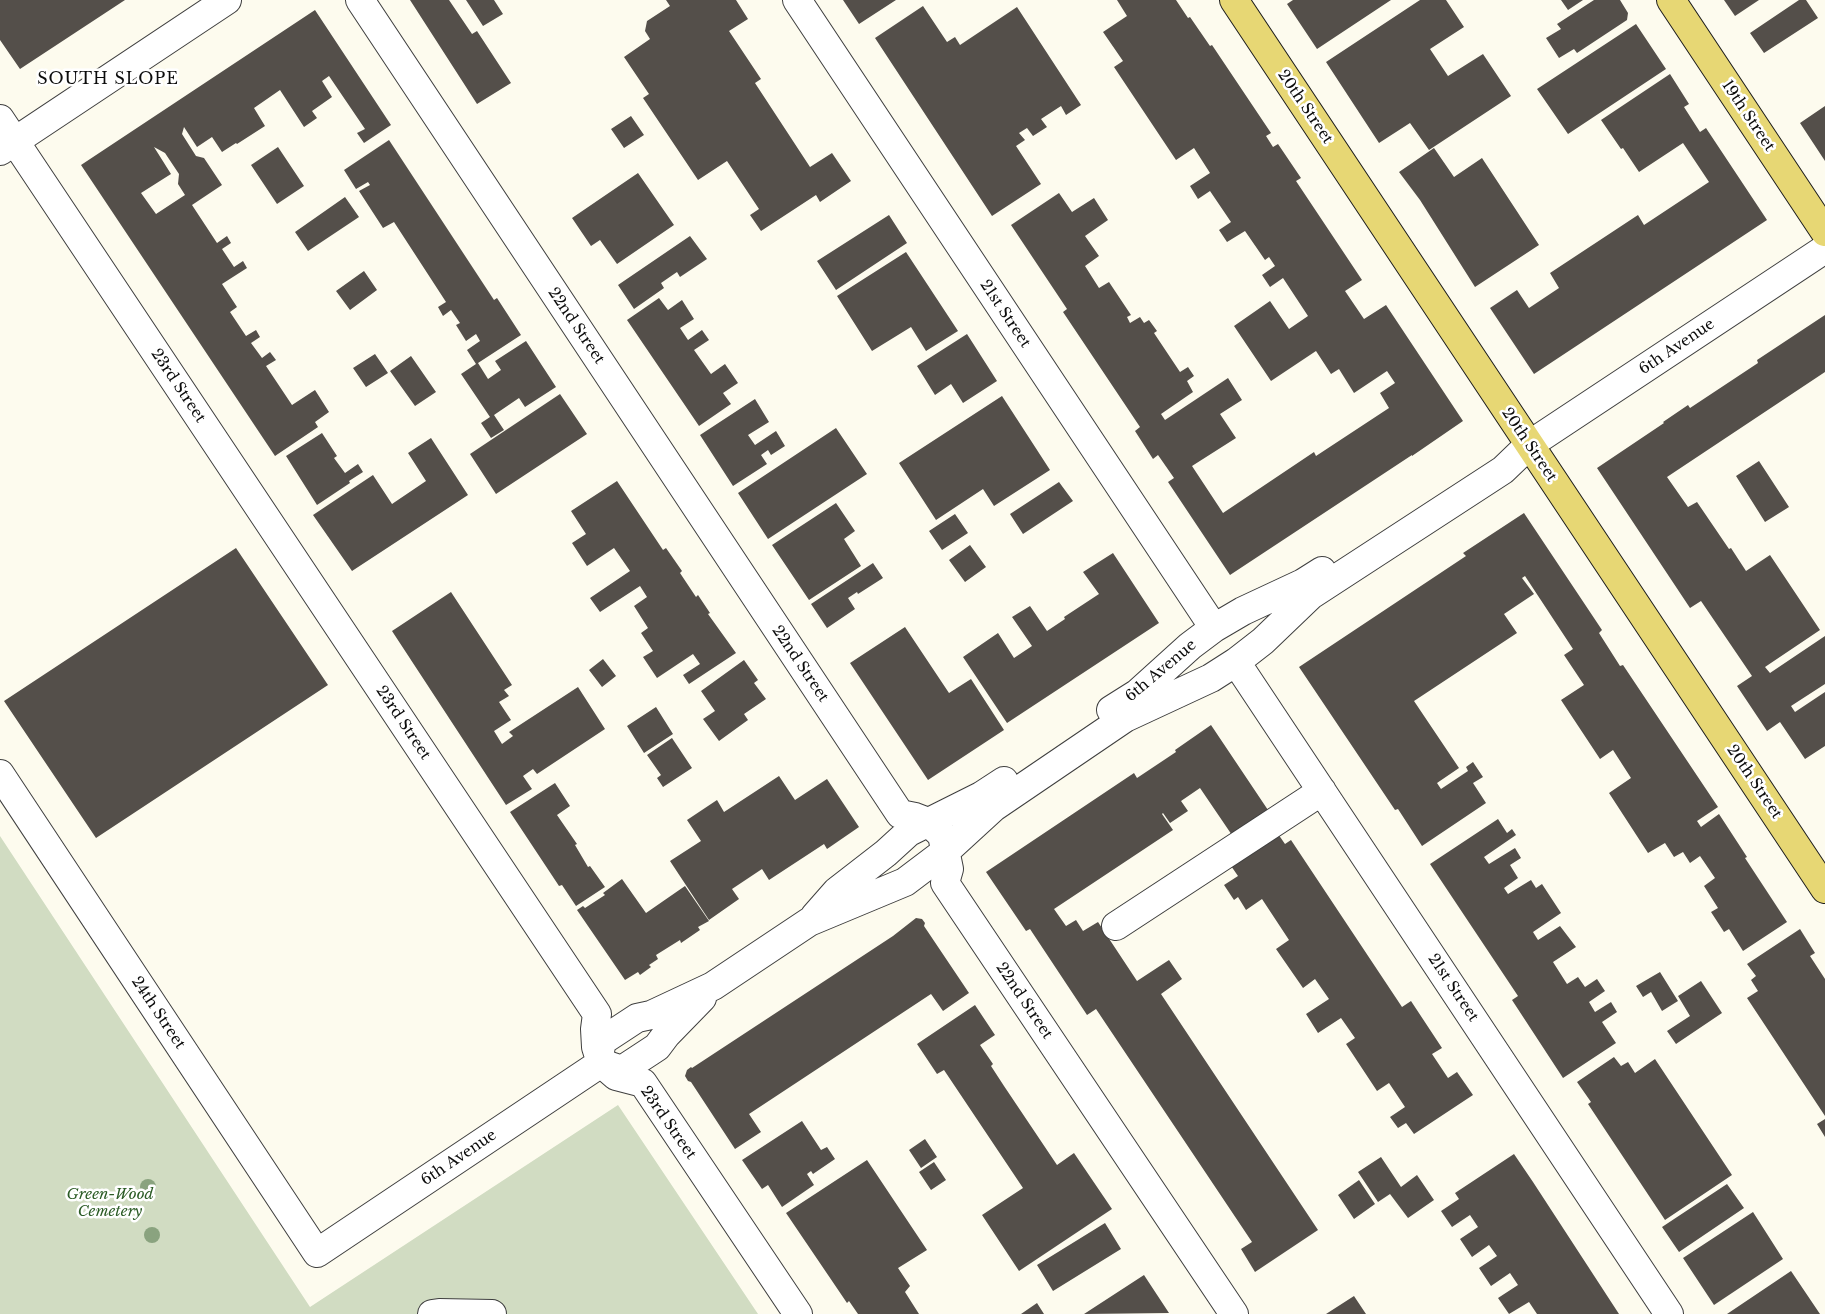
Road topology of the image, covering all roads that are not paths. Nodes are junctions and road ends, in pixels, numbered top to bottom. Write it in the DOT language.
graph roads {
  1 [pos="227,0"];
  2 [pos="360,0"];
  3 [pos="797,0"];
  4 [pos="1234,0"];
  5 [pos="1671,0"];
  6 [pos="0,119"];
  7 [pos="8,146"];
  8 [pos="1825,232"];
  9 [pos="1825,249"];
  10 [pos="1529,445"];
  11 [pos="1214,628"];
  12 [pos="1236,662"];
  13 [pos="0,774"];
  14 [pos="1322,792"];
  15 [pos="928,822"];
  16 [pos="946,851"];
  17 [pos="1825,889"];
  18 [pos="809,922"];
  19 [pos="1116,926"];
  20 [pos="601,1063"];
  21 [pos="317,1252"];
  22 [pos="432,1314"];
  23 [pos="492,1314"];
  24 [pos="798,1314"];
  25 [pos="1234,1314"];
  26 [pos="1669,1314"];
  1 -- 7 [label="street"];
  2 -- 15 [label="street, 22nd Street"];
  3 -- 11 [label="street, 21st Street"];
  4 -- 10 [label="main road, 20th Street"];
  5 -- 8 [label="main road, 19th Street"];
  6 -- 7 [label="street, 23rd Street"];
  7 -- 20 [label="street, 23rd Street"];
  9 -- 10 [label="street, 6th Avenue"];
  10 -- 11 [label="street, 6th Avenue"];
  10 -- 12 [label="street, 6th Avenue"];
  10 -- 17 [label="main road, 20th Street"];
  11 -- 15 [label="street, 6th Avenue"];
  12 -- 14 [label="street, 21st Street"];
  12 -- 16 [label="street, 6th Avenue"];
  13 -- 21 [label="street, 24th Street"];
  14 -- 19 [label="street"];
  14 -- 26 [label="street, 21st Street"];
  15 -- 16 [label="street, 22nd Street"];
  15 -- 18 [label="street, 6th Avenue"];
  16 -- 18 [label="street, 6th Avenue"];
  16 -- 25 [label="street, 22nd Street"];
  18 -- 20 [label="street, 6th Avenue"];
  20 -- 21 [label="street, 6th Avenue"];
  20 -- 24 [label="street, 23rd Street"];
  22 -- 23 [label="street"];
}
